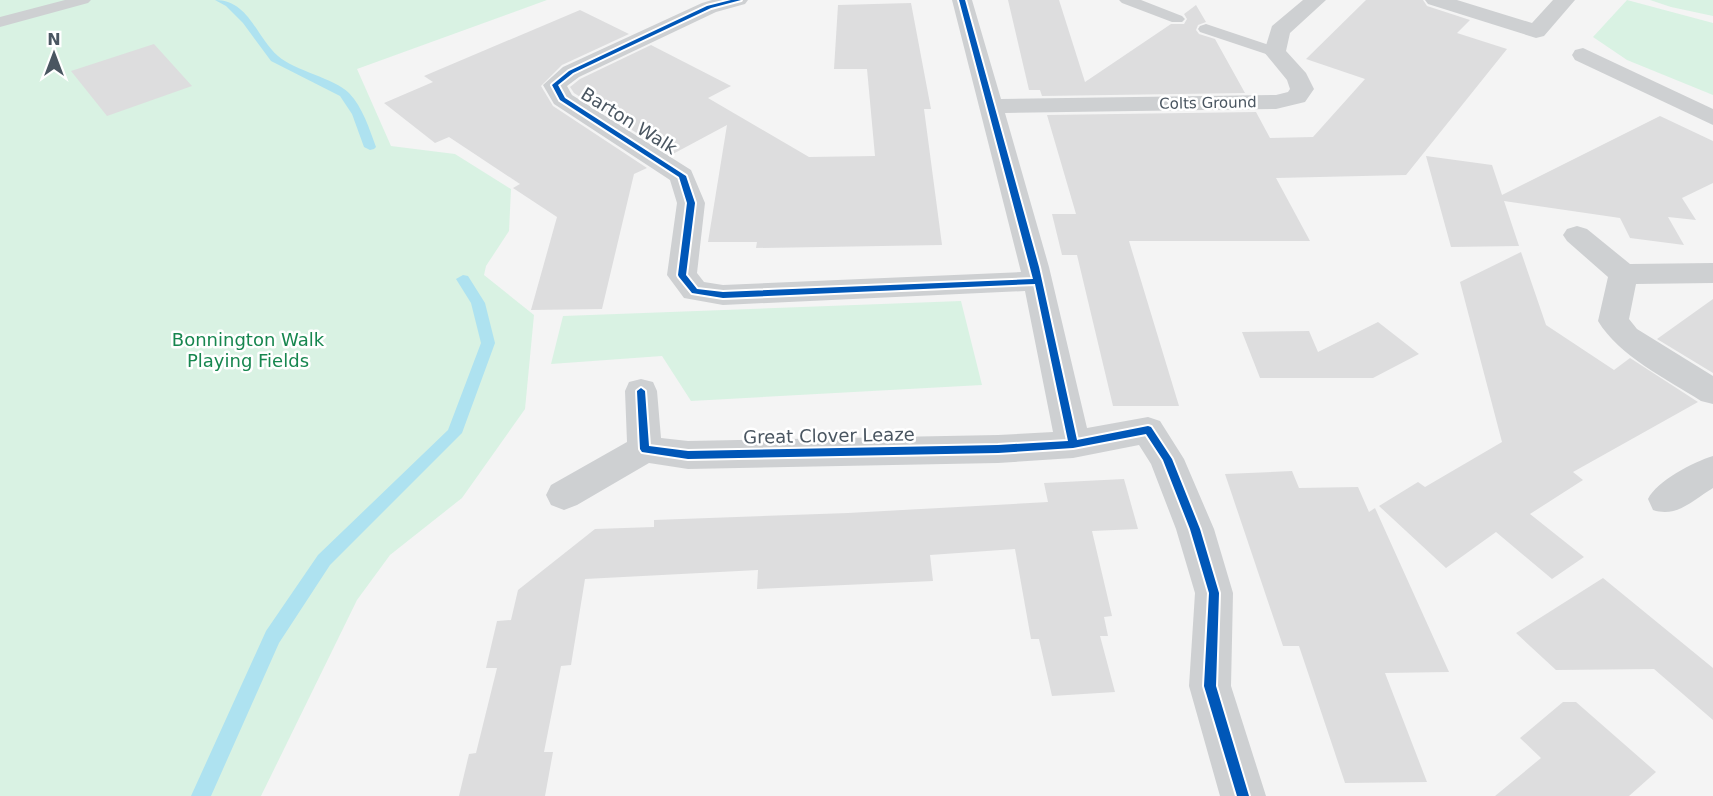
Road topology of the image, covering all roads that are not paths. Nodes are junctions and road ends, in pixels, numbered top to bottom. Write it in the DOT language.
graph roads {
  1 [pos="83,0"];
  2 [pos="738,0"];
  3 [pos="962,0"];
  4 [pos="1127,0"];
  5 [pos="1316,0"];
  6 [pos="1435,0"];
  7 [pos="1565,0"];
  8 [pos="1177,19"];
  9 [pos="0,22"];
  10 [pos="1206,29"];
  11 [pos="1275,52"];
  12 [pos="1583,55"];
  13 [pos="992,106"];
  14 [pos="1713,118"];
  15 [pos="1577,235"];
  16 [pos="1713,273"];
  17 [pos="1623,274"];
  18 [pos="1038,281"];
  19 [pos="641,391"];
  20 [pos="1713,392"];
  21 [pos="1073,444"];
  22 [pos="645,449"];
  23 [pos="1713,470"];
  24 [pos="564,495"];
  25 [pos="1666,500"];
  26 [pos="1243,796"];
  1 -- 9 [label="lane"];
  2 -- 18 [label="street, Barton Walk"];
  3 -- 13 [label="street"];
  4 -- 8 [label="lane"];
  5 -- 11 [label="street"];
  6 -- 7 [label="street"];
  10 -- 11 [label="lane"];
  11 -- 13 [label="street, Colts Ground"];
  12 -- 14 [label="street"];
  13 -- 18 [label="street"];
  15 -- 17 [label="street"];
  16 -- 17 [label="street"];
  17 -- 20 [label="street"];
  18 -- 21 [label="street"];
  19 -- 22 [label="street"];
  21 -- 22 [label="street, Great Clover Leaze"];
  21 -- 26 [label="street, Great Clover Leaze"];
  22 -- 24 [label="street"];
  23 -- 25 [label="street"];
}
